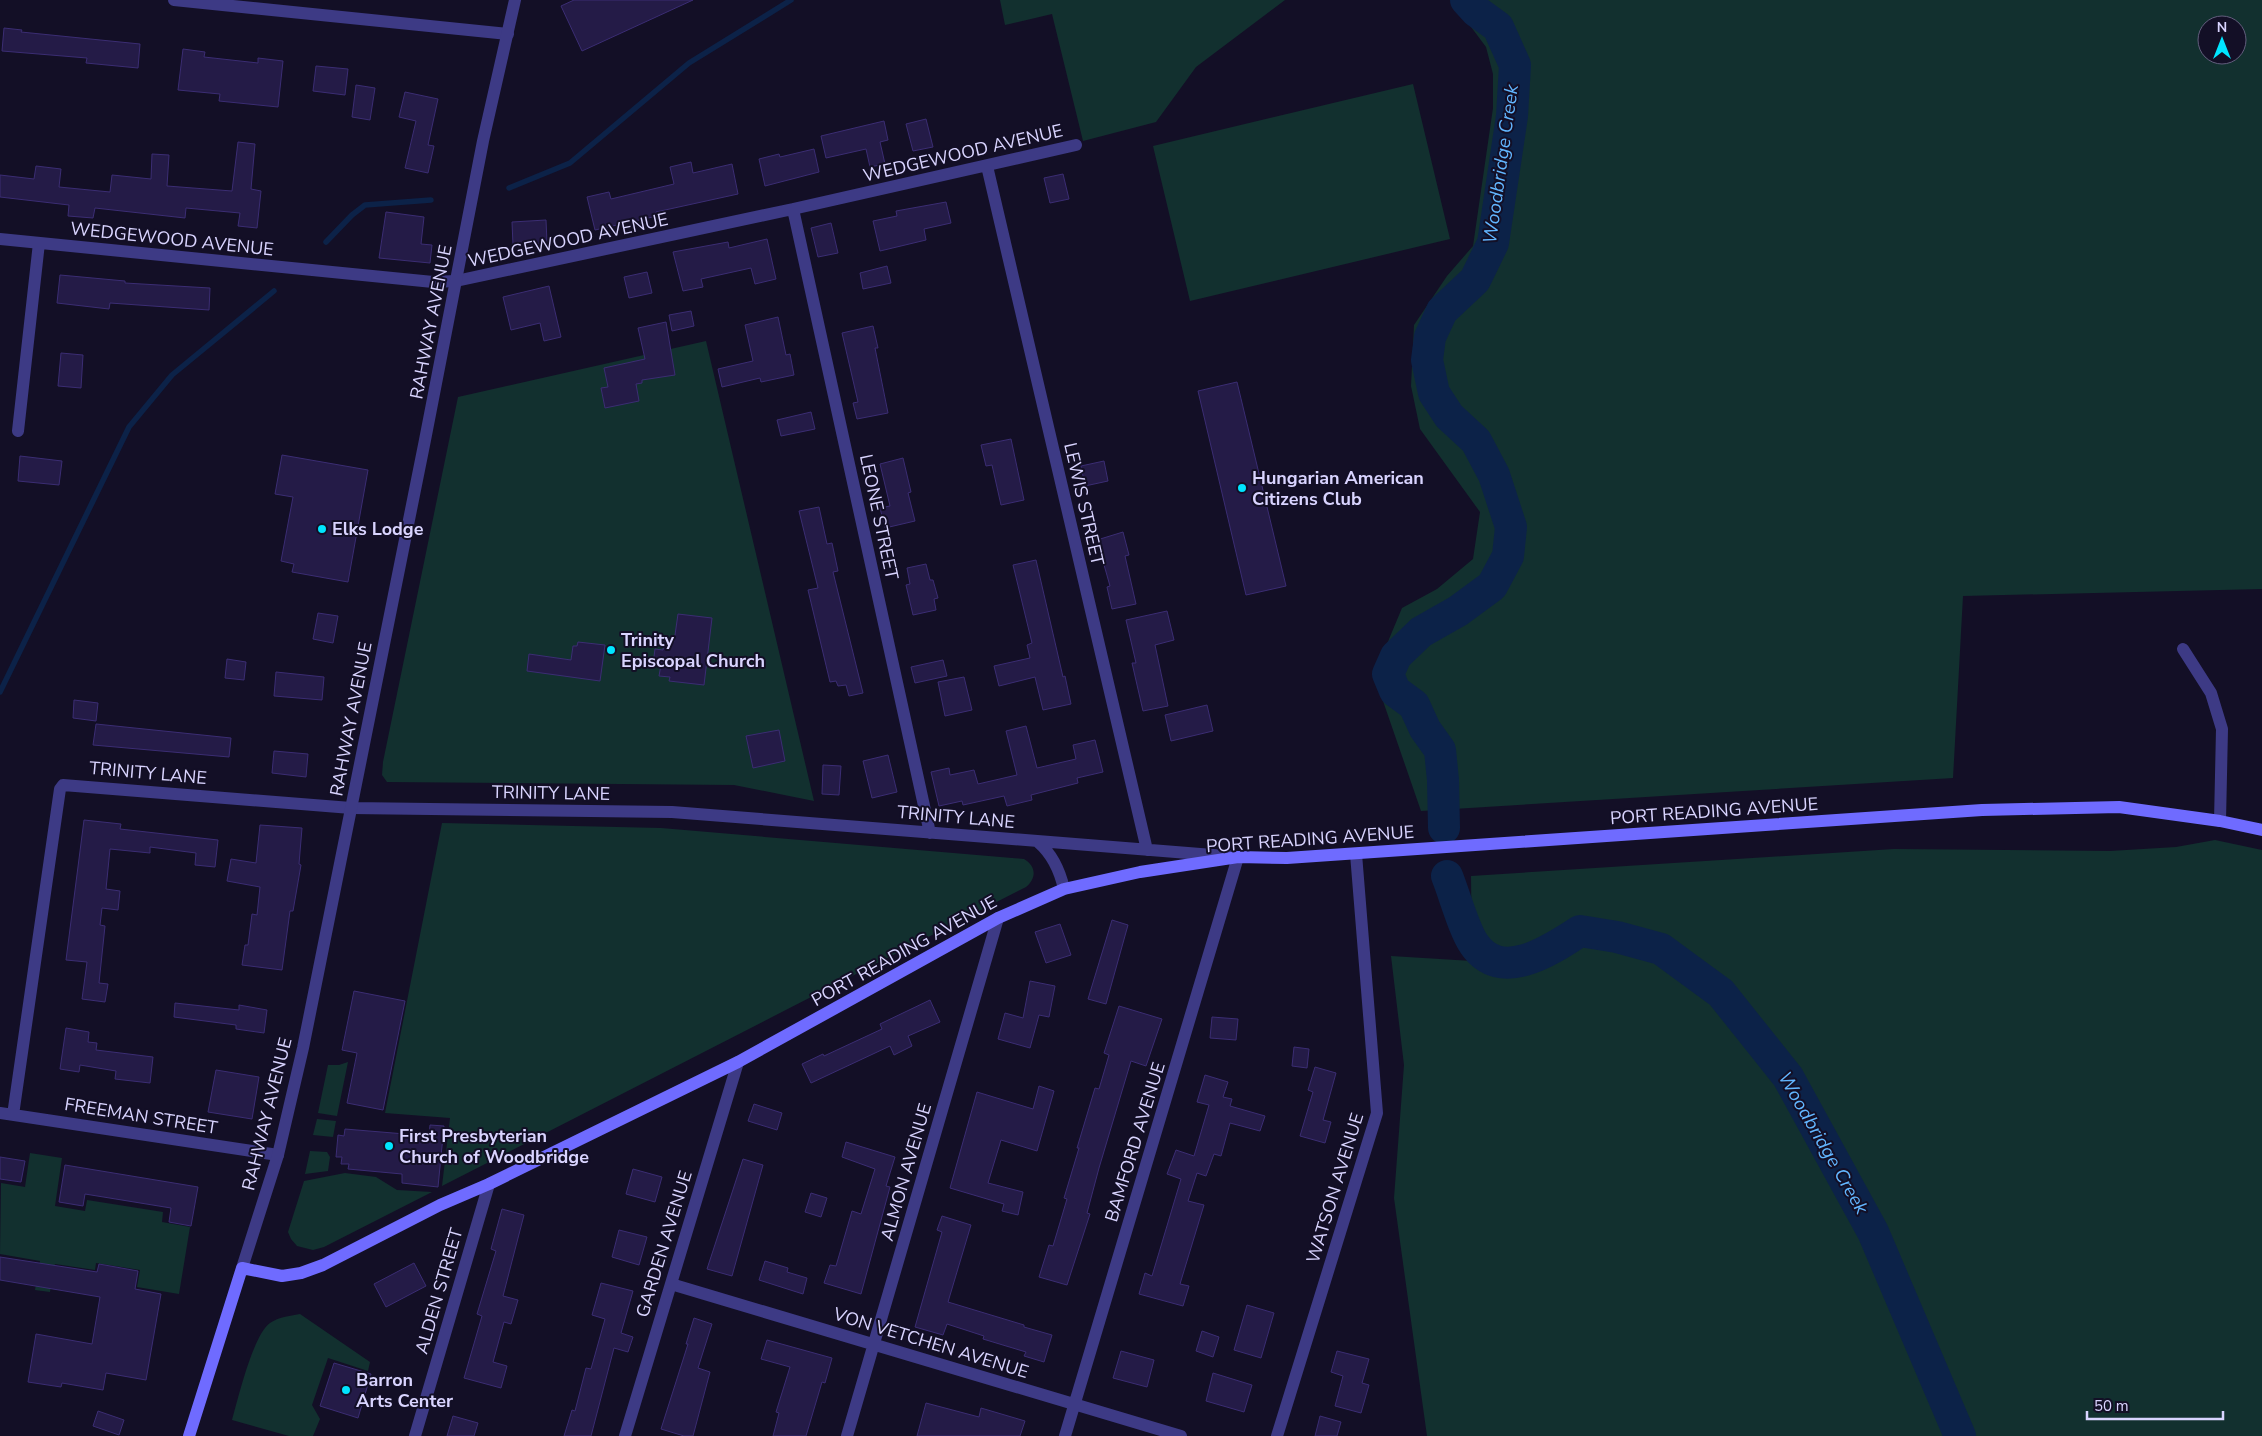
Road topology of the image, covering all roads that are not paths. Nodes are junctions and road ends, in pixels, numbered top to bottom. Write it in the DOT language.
graph roads {
  1 [pos="174,0"];
  2 [pos="515,0"];
  3 [pos="508,34"];
  4 [pos="1076,145"];
  5 [pos="987,166"];
  6 [pos="793,209"];
  7 [pos="0,239"];
  8 [pos="39,243"];
  9 [pos="456,281"];
  10 [pos="18,431"];
  11 [pos="2183,649"];
  12 [pos="350,808"];
  13 [pos="2220,821"];
  14 [pos="2262,830"];
  15 [pos="930,833"];
  16 [pos="1038,842"];
  17 [pos="1148,850"];
  18 [pos="1356,854"];
  19 [pos="1238,857"];
  20 [pos="1064,889"];
  21 [pos="998,918"];
  22 [pos="738,1062"];
  23 [pos="6,1114"];
  24 [pos="278,1155"];
  25 [pos="489,1184"];
  26 [pos="242,1268"];
  27 [pos="671,1284"];
  28 [pos="875,1344"];
  29 [pos="1075,1404"];
  30 [pos="189,1436"];
  31 [pos="415,1436"];
  32 [pos="625,1436"];
  33 [pos="847,1436"];
  34 [pos="1065,1436"];
  35 [pos="1181,1436"];
  36 [pos="1277,1436"];
  1 -- 3 [label="street"];
  2 -- 3 [label="street, RAHWAY AVENUE"];
  3 -- 9 [label="street, RAHWAY AVENUE"];
  4 -- 5 [label="street, WEDGEWOOD AVENUE"];
  5 -- 6 [label="street, WEDGEWOOD AVENUE"];
  5 -- 17 [label="street, LEWIS STREET"];
  6 -- 9 [label="street, WEDGEWOOD AVENUE"];
  6 -- 15 [label="street, LEONE STREET"];
  7 -- 8 [label="street, WEDGEWOOD AVENUE"];
  8 -- 9 [label="street, WEDGEWOOD AVENUE"];
  8 -- 10 [label="street"];
  9 -- 12 [label="street, RAHWAY AVENUE"];
  11 -- 13 [label="street"];
  12 -- 15 [label="street, TRINITY LANE"];
  12 -- 23 [label="street, TRINITY LANE"];
  12 -- 24 [label="street, RAHWAY AVENUE"];
  13 -- 14 [label="main road, PORT READING AVENUE"];
  13 -- 18 [label="main road, PORT READING AVENUE"];
  15 -- 16 [label="street, TRINITY LANE"];
  16 -- 17 [label="street, TRINITY LANE"];
  16 -- 20 [label="street, TRINITY LANE"];
  17 -- 19 [label="street, TRINITY LANE"];
  18 -- 19 [label="main road, PORT READING AVENUE"];
  18 -- 36 [label="street, WATSON AVENUE"];
  19 -- 20 [label="main road, PORT READING AVENUE"];
  19 -- 29 [label="street, BAMFORD AVENUE"];
  20 -- 21 [label="main road, PORT READING AVENUE"];
  21 -- 22 [label="main road, PORT READING AVENUE"];
  21 -- 28 [label="street, ALMON AVENUE"];
  22 -- 25 [label="main road, PORT READING AVENUE"];
  22 -- 27 [label="street, GARDEN AVENUE"];
  23 -- 24 [label="street, FREEMAN STREET"];
  24 -- 26 [label="street, RAHWAY AVENUE"];
  25 -- 26 [label="main road, PORT READING AVENUE"];
  25 -- 31 [label="street, ALDEN STREET"];
  26 -- 30 [label="main road, RAHWAY AVENUE"];
  27 -- 28 [label="street, VON VETCHEN AVENUE"];
  27 -- 32 [label="street, GARDEN AVENUE"];
  28 -- 29 [label="street, VON VETCHEN AVENUE"];
  28 -- 33 [label="street, ALMON AVENUE"];
  29 -- 34 [label="street, BAMFORD AVENUE"];
  29 -- 35 [label="street, VON VETCHEN AVENUE"];
}
